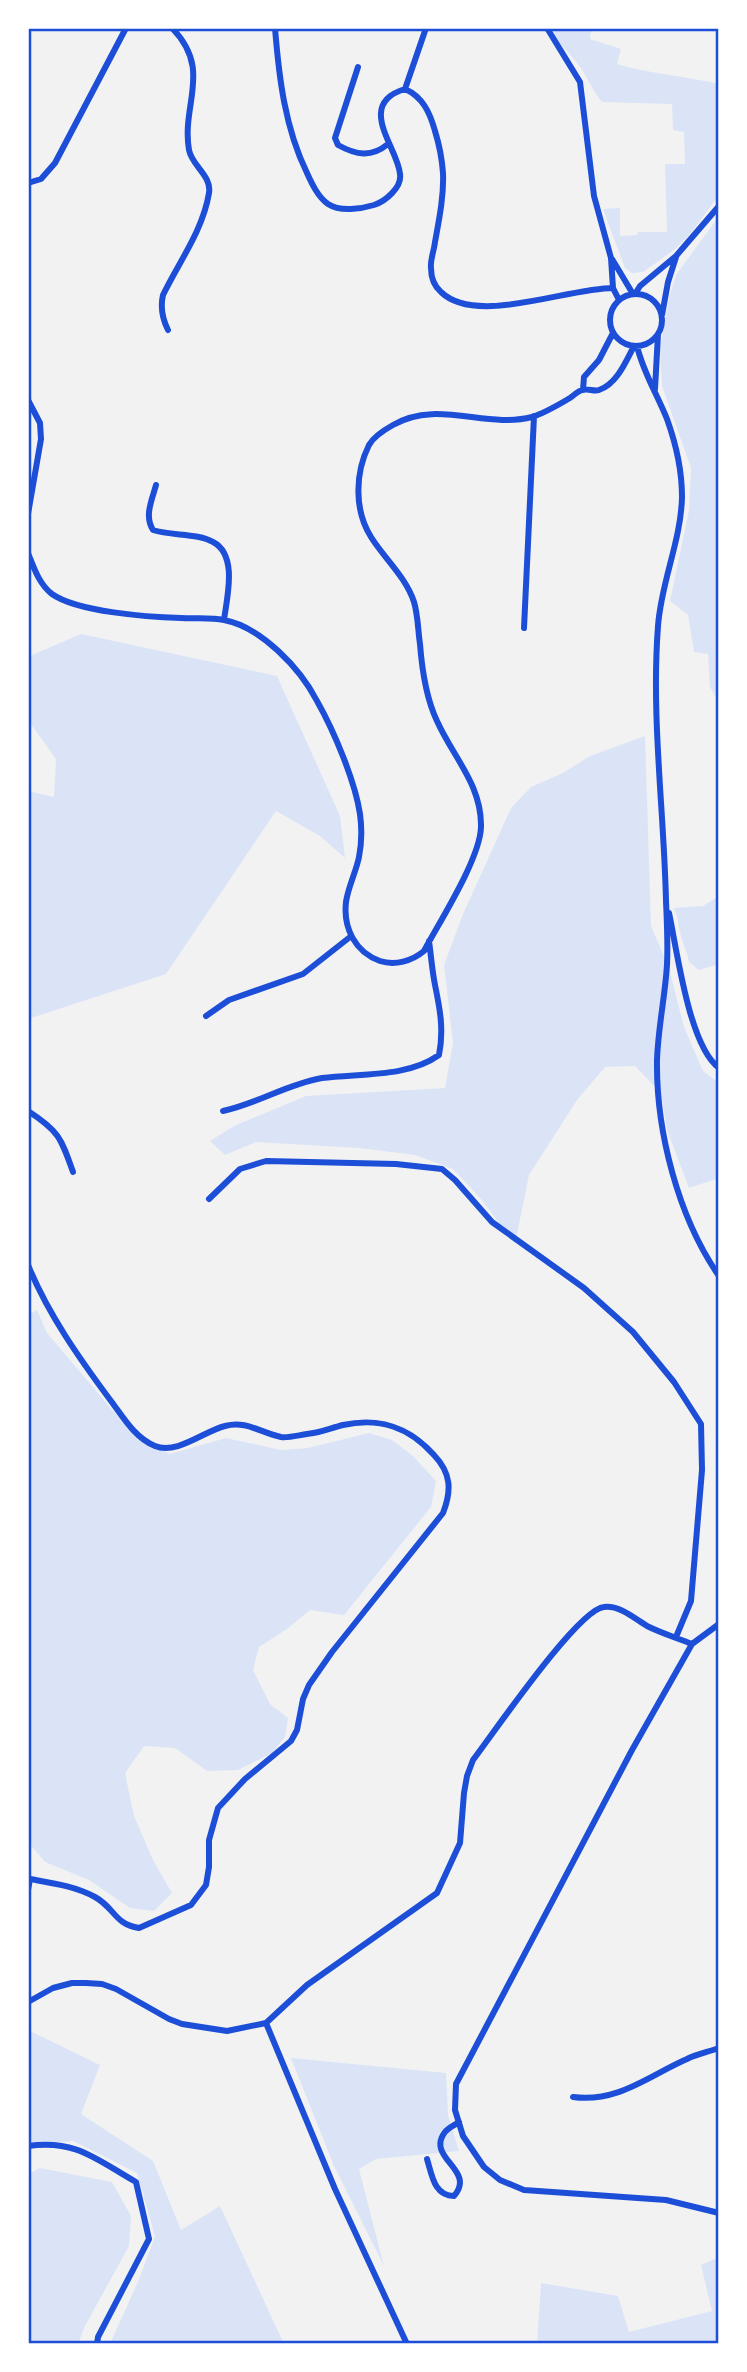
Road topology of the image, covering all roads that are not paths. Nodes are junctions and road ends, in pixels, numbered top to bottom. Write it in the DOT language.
graph roads {
  1 [pos="126,28"];
  2 [pos="172,28"];
  3 [pos="275,28"];
  4 [pos="426,28"];
  5 [pos="547,28"];
  6 [pos="358,67"];
  7 [pos="405,89"];
  8 [pos="388,144"];
  9 [pos="28,183"];
  10 [pos="719,206"];
  11 [pos="676,256"];
  12 [pos="611,258"];
  13 [pos="613,288"];
  14 [pos="634,294"];
  15 [pos="619,300"];
  16 [pos="662,317"];
  17 [pos="168,330"];
  18 [pos="614,332"];
  19 [pos="658,333"];
  20 [pos="636,346"];
  21 [pos="583,390"];
  22 [pos="654,391"];
  23 [pos="28,400"];
  24 [pos="534,416"];
  25 [pos="156,485"];
  26 [pos="28,514"];
  27 [pos="28,553"];
  28 [pos="224,620"];
  29 [pos="524,628"];
  30 [pos="666,901"];
  31 [pos="350,937"];
  32 [pos="429,941"];
  33 [pos="205,1016"];
  34 [pos="719,1068"];
  35 [pos="28,1111"];
  36 [pos="223,1111"];
  37 [pos="73,1172"];
  38 [pos="209,1199"];
  39 [pos="28,1265"];
  40 [pos="719,1276"];
  41 [pos="719,1624"];
  42 [pos="676,1637"];
  43 [pos="692,1644"];
  44 [pos="29,1877"];
  45 [pos="28,1890"];
  46 [pos="28,2002"];
  47 [pos="266,2023"];
  48 [pos="719,2048"];
  49 [pos="573,2097"];
  50 [pos="459,2122"];
  51 [pos="28,2146"];
  52 [pos="427,2159"];
  53 [pos="719,2213"];
  54 [pos="97,2344"];
  55 [pos="407,2344"];
  1 -- 9 [label="street"];
  2 -- 17 [label="street"];
  3 -- 8 [label="street"];
  4 -- 7 [label="street"];
  5 -- 12 [label="street"];
  6 -- 8 [label="street"];
  7 -- 8 [label="street"];
  7 -- 13 [label="street"];
  10 -- 11 [label="street"];
  11 -- 14 [label="street"];
  11 -- 16 [label="street"];
  12 -- 13 [label="street"];
  12 -- 14 [label="street"];
  13 -- 15 [label="street"];
  14 -- 15 [label="street"];
  14 -- 16 [label="street"];
  15 -- 18 [label="street"];
  16 -- 19 [label="street"];
  18 -- 20 [label="street"];
  18 -- 21 [label="street"];
  19 -- 20 [label="street"];
  19 -- 22 [label="street"];
  20 -- 21 [label="street"];
  20 -- 22 [label="street"];
  21 -- 24 [label="street"];
  22 -- 30 [label="street"];
  23 -- 26 [label="street"];
  24 -- 29 [label="street"];
  24 -- 32 [label="street"];
  25 -- 28 [label="street"];
  27 -- 28 [label="street"];
  28 -- 31 [label="street"];
  30 -- 34 [label="street"];
  30 -- 40 [label="street"];
  31 -- 32 [label="street"];
  31 -- 33 [label="street"];
  32 -- 36 [label="street"];
  35 -- 37 [label="street"];
  38 -- 42 [label="street"];
  39 -- 44 [label="street"];
  41 -- 43 [label="street"];
  42 -- 43 [label="street"];
  42 -- 47 [label="street"];
  43 -- 50 [label="street"];
  44 -- 45 [label="street"];
  46 -- 47 [label="street"];
  47 -- 55 [label="street"];
  48 -- 49 [label="street"];
  50 -- 52 [label="street"];
  50 -- 53 [label="street"];
  51 -- 54 [label="street"];
}
